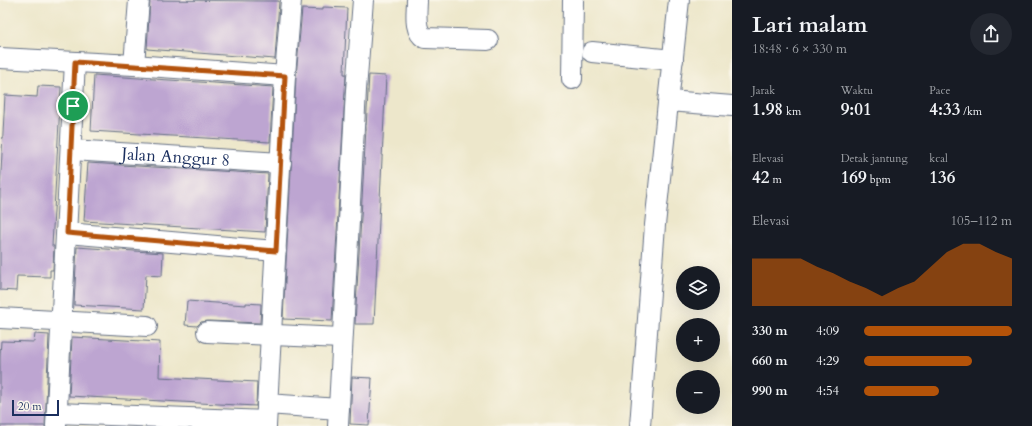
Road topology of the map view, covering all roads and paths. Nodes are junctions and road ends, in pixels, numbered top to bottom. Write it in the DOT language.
graph roads {
  1 [pos="139,0"];
  2 [pos="291,0"];
  3 [pos="363,0"];
  4 [pos="417,0"];
  5 [pos="573,0"];
  6 [pos="679,0"];
  7 [pos="488,40"];
  8 [pos="592,52"];
  9 [pos="0,58"];
  10 [pos="673,60"];
  11 [pos="75,62"];
  12 [pos="134,65"];
  13 [pos="285,76"];
  14 [pos="572,79"];
  15 [pos="669,101"];
  16 [pos="732,106"];
  17 [pos="71,150"];
  18 [pos="281,163"];
  19 [pos="67,233"];
  20 [pos="276,251"];
  21 [pos="0,318"];
  22 [pos="61,321"];
  23 [pos="147,326"];
  24 [pos="207,332"];
  25 [pos="271,336"];
  26 [pos="342,338"];
  27 [pos="266,417"];
  28 [pos="339,418"];
  29 [pos="56,419"];
  30 [pos="640,426"];
  1 -- 12 [label="street"];
  2 -- 13 [label="street"];
  3 -- 26 [label="street"];
  4 -- 7 [label="street"];
  5 -- 14 [label="street"];
  6 -- 10 [label="street"];
  8 -- 10 [label="street"];
  9 -- 11 [label="street"];
  10 -- 15 [label="street"];
  11 -- 12 [label="street"];
  11 -- 17 [label="street"];
  12 -- 13 [label="street"];
  13 -- 18 [label="street"];
  15 -- 16 [label="street"];
  15 -- 30 [label="street"];
  17 -- 18 [label="street, Jalan Anggur 8"];
  17 -- 19 [label="street"];
  18 -- 20 [label="street"];
  19 -- 20 [label="street"];
  19 -- 22 [label="street"];
  20 -- 25 [label="street"];
  21 -- 22 [label="street"];
  22 -- 23 [label="street"];
  22 -- 29 [label="street"];
  24 -- 25 [label="street"];
  25 -- 26 [label="street"];
  25 -- 27 [label="street"];
  26 -- 28 [label="street"];
  27 -- 28 [label="street"];
  27 -- 29 [label="street"];
}
